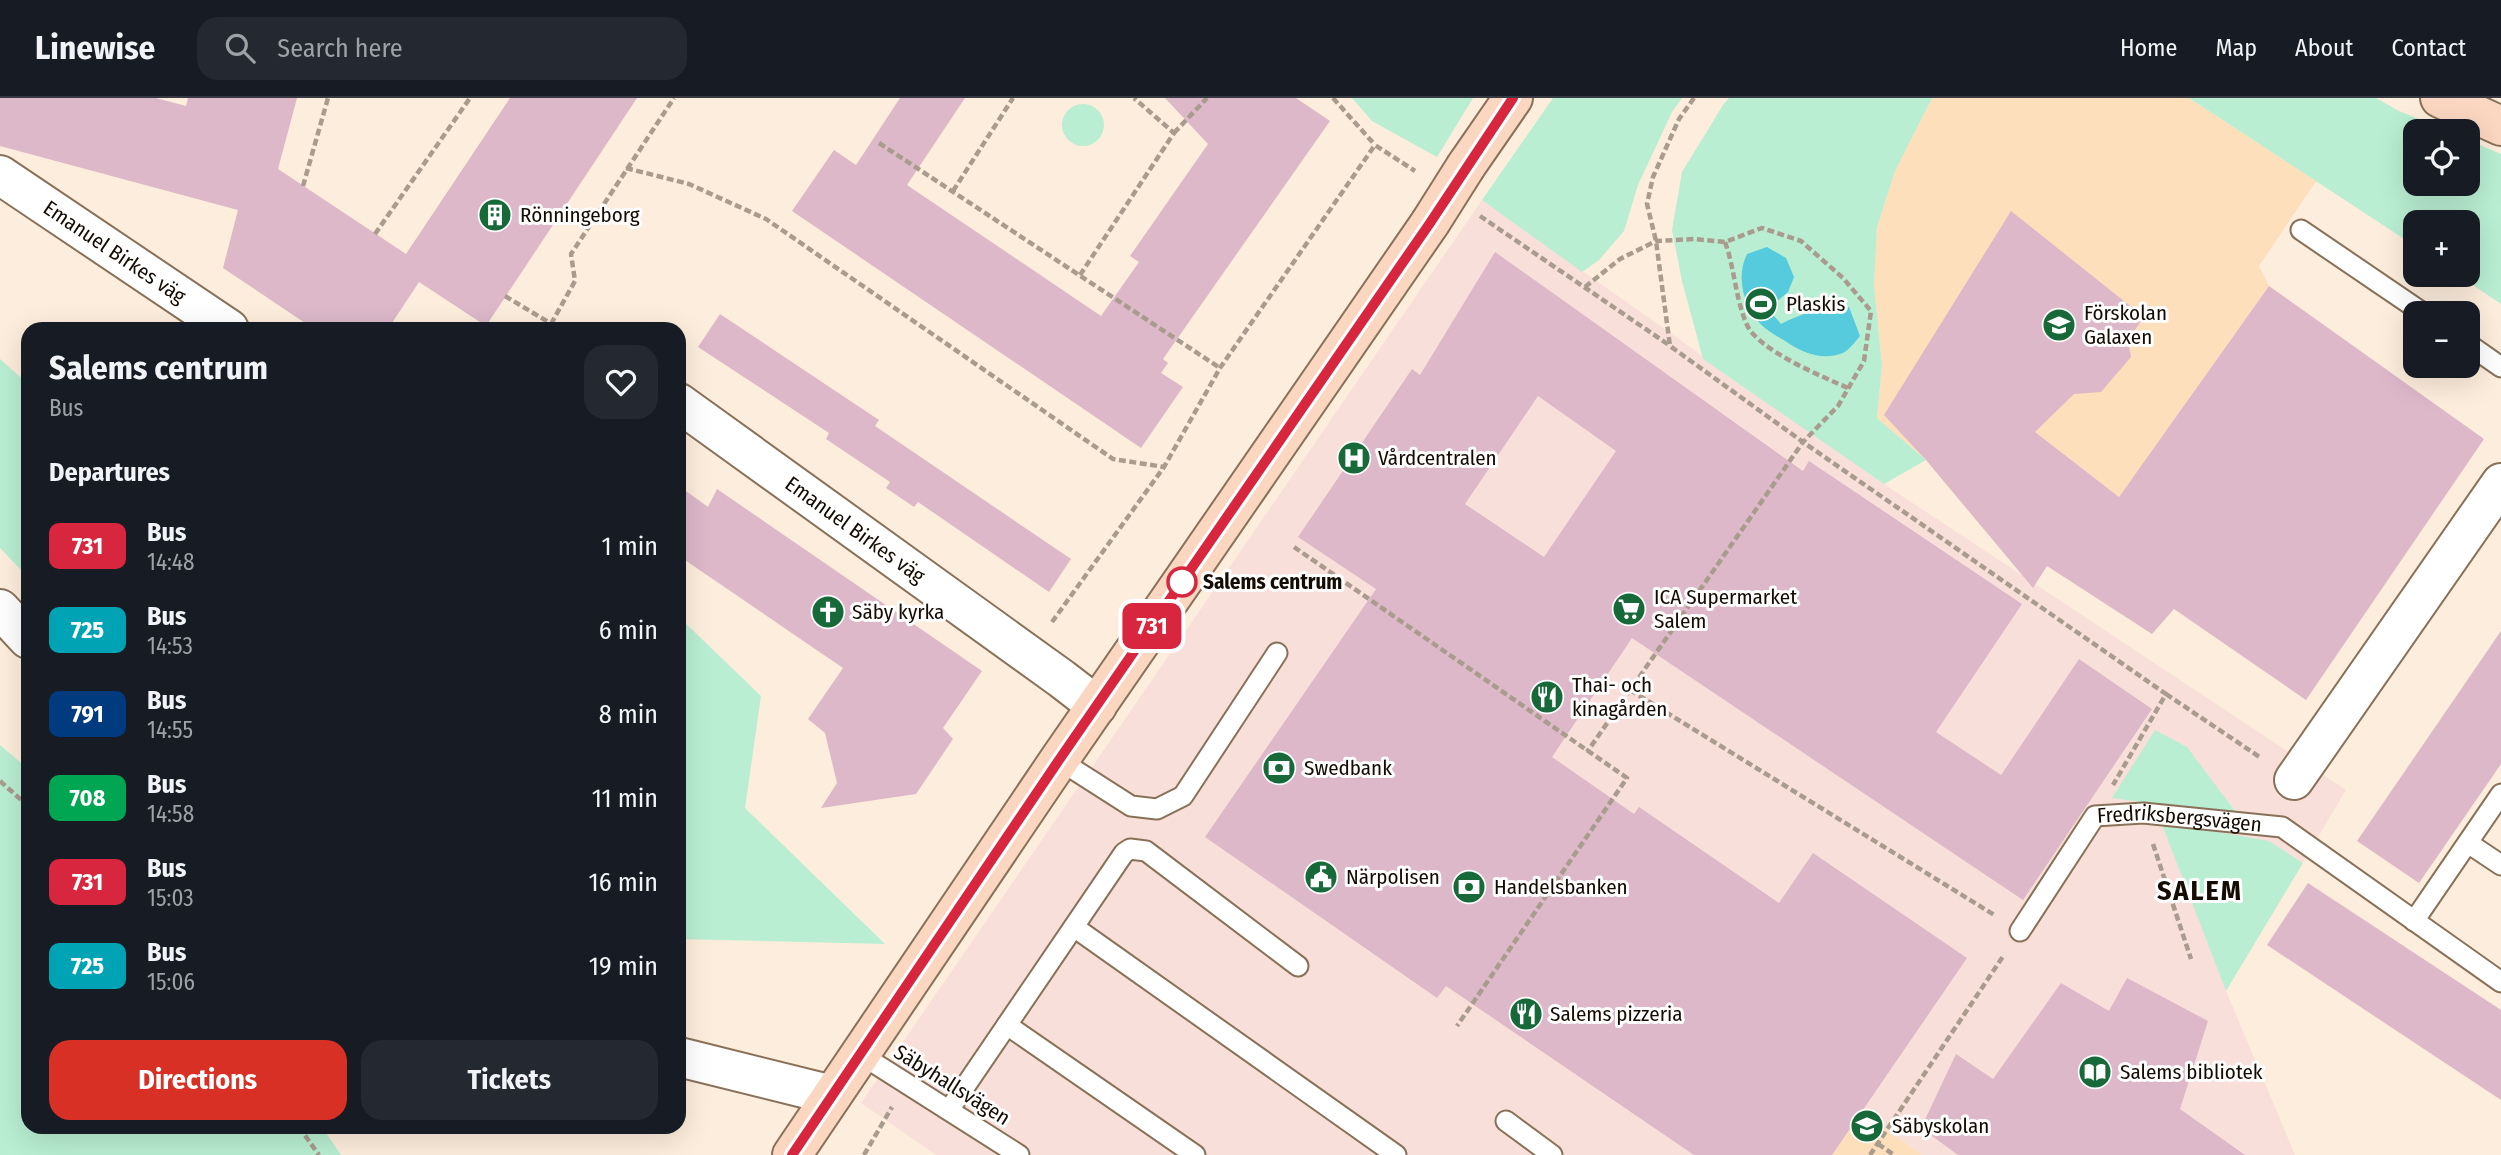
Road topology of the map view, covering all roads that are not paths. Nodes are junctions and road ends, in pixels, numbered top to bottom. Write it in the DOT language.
graph roads {
  1 [pos="1513,98"];
  2 [pos="2440,98"];
  3 [pos="2501,126"];
  4 [pos="0,175"];
  5 [pos="2301,230"];
  6 [pos="2405,301"];
  7 [pos="219,322"];
  8 [pos="2480,352"];
  9 [pos="2501,367"];
  10 [pos="686,408"];
  11 [pos="2501,483"];
  12 [pos="0,609"];
  13 [pos="21,632"];
  14 [pos="1277,653"];
  15 [pos="1097,706"];
  16 [pos="1059,760"];
  17 [pos="2294,780"];
  18 [pos="2501,793"];
  19 [pos="2468,843"];
  20 [pos="2501,865"];
  21 [pos="2414,921"];
  22 [pos="1074,928"];
  23 [pos="2020,931"];
  24 [pos="1297,966"];
  25 [pos="2500,980"];
  26 [pos="1007,1025"];
  27 [pos="860,1054"];
  28 [pos="686,1059"];
  29 [pos="832,1095"];
  30 [pos="949,1110"];
  31 [pos="1506,1121"];
  32 [pos="792,1155"];
  33 [pos="1019,1155"];
  34 [pos="1195,1155"];
  35 [pos="1396,1155"];
  36 [pos="1552,1155"];
  1 -- 15 [label="street, bridge"];
  2 -- 3 [label="street"];
  4 -- 7 [label="street, Emanuel Birkes väg"];
  5 -- 6 [label="lane"];
  8 -- 9 [label="lane"];
  10 -- 15 [label="street, Emanuel Birkes väg"];
  11 -- 17 [label="street"];
  12 -- 13 [label="street"];
  14 -- 16 [label="lane"];
  15 -- 16 [label="street"];
  16 -- 27 [label="street"];
  18 -- 19 [label="lane"];
  19 -- 20 [label="lane"];
  19 -- 21 [label="lane"];
  21 -- 23 [label="lane, Fredriksbergsvägen"];
  21 -- 25 [label="lane, Fredriksbergsvägen"];
  22 -- 24 [label="lane"];
  22 -- 26 [label="lane"];
  22 -- 35 [label="lane"];
  26 -- 30 [label="lane"];
  26 -- 34 [label="lane"];
  27 -- 29 [label="street"];
  27 -- 30 [label="lane, Säbyhallsvägen"];
  28 -- 29 [label="street"];
  29 -- 32 [label="street"];
  30 -- 33 [label="lane, Säbyhallsvägen"];
  31 -- 36 [label="lane"];
}
